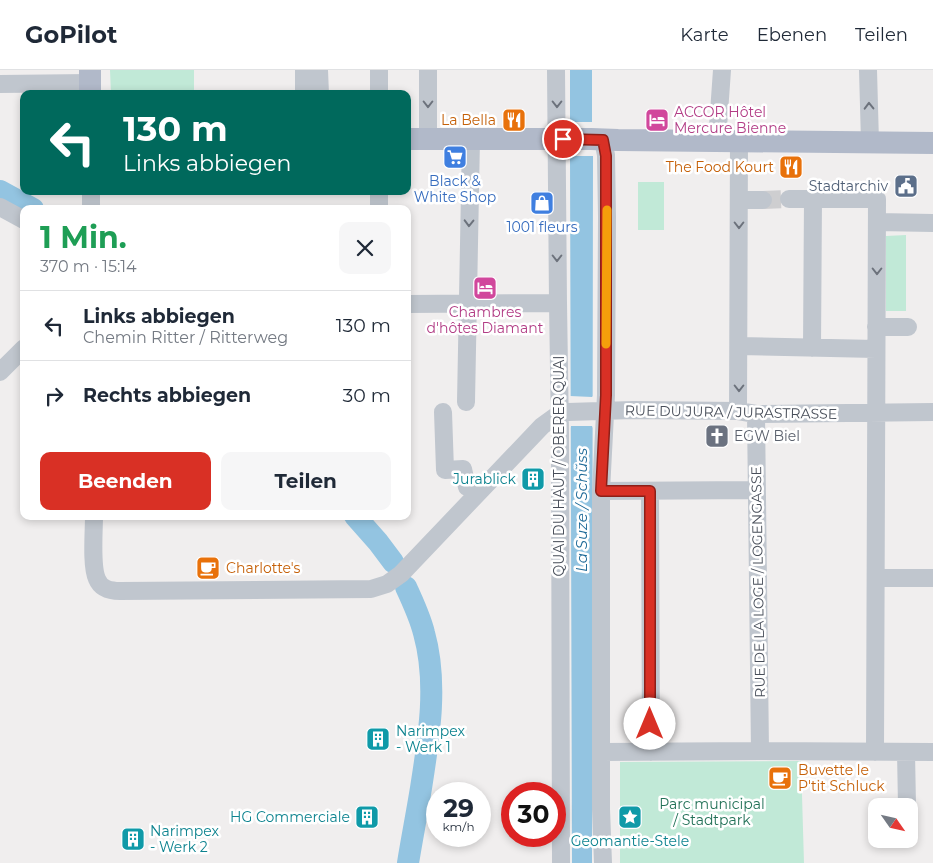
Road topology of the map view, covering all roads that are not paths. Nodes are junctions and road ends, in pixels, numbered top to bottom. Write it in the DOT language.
graph roads {
  1 [pos="304,70"];
  2 [pos="320,70"];
  3 [pos="379,70"];
  4 [pos="428,70"];
  5 [pos="556,70"];
  6 [pos="722,70"];
  7 [pos="868,70"];
  8 [pos="90,82"];
  9 [pos="0,84"];
  10 [pos="304,90"];
  11 [pos="320,90"];
  12 [pos="379,90"];
  13 [pos="418,139"];
  14 [pos="471,139"];
  15 [pos="560,139"];
  16 [pos="600,140"];
  17 [pos="717,141"];
  18 [pos="739,141"];
  19 [pos="870,142"];
  20 [pos="933,143"];
  21 [pos="813,199"];
  22 [pos="739,200"];
  23 [pos="764,200"];
  24 [pos="789,200"];
  25 [pos="0,207"];
  26 [pos="20,218"];
  27 [pos="877,222"];
  28 [pos="933,222"];
  29 [pos="558,302"];
  30 [pos="411,304"];
  31 [pos="468,304"];
  32 [pos="876,327"];
  33 [pos="908,327"];
  34 [pos="739,346"];
  35 [pos="812,348"];
  36 [pos="876,349"];
  37 [pos="20,352"];
  38 [pos="0,372"];
  39 [pos="466,402"];
  40 [pos="600,411"];
  41 [pos="443,412"];
  42 [pos="738,412"];
  43 [pos="933,412"];
  44 [pos="564,413"];
  45 [pos="876,413"];
  46 [pos="756,414"];
  47 [pos="465,477"];
  48 [pos="435,478"];
  49 [pos="484,487"];
  50 [pos="756,490"];
  51 [pos="601,491"];
  52 [pos="650,491"];
  53 [pos="94,520"];
  54 [pos="876,578"];
  55 [pos="933,578"];
  56 [pos="760,751"];
  57 [pos="602,752"];
  58 [pos="651,752"];
  59 [pos="875,752"];
  60 [pos="906,752"];
  61 [pos="933,752"];
  62 [pos="907,798"];
  63 [pos="561,863"];
  64 [pos="603,863"];
  1 -- 10 [label="street"];
  2 -- 11 [label="street"];
  3 -- 12 [label="street"];
  4 -- 13 [label="street, one-way"];
  5 -- 15 [label="street, QUAI DU HAUT / OBERER QUAI, one-way"];
  6 -- 17 [label="street"];
  19 -- 7 [label="street, one-way"];
  8 -- 9 [label="street"];
  13 -- 14 [label="main road"];
  14 -- 15 [label="main road"];
  14 -- 31 [label="street, one-way"];
  15 -- 16 [label="main road"];
  15 -- 29 [label="street, QUAI DU HAUT / OBERER QUAI, one-way"];
  16 -- 17 [label="main road"];
  16 -- 40 [label="street"];
  17 -- 18 [label="main road"];
  18 -- 19 [label="main road"];
  18 -- 22 [label="street"];
  19 -- 20 [label="main road"];
  21 -- 24 [label="street"];
  21 -- 27 [label="street"];
  21 -- 35 [label="street"];
  22 -- 23 [label="street"];
  22 -- 34 [label="street, one-way"];
  25 -- 26 [label="street"];
  27 -- 28 [label="street"];
  27 -- 32 [label="street, one-way"];
  29 -- 31 [label="street"];
  29 -- 44 [label="street, QUAI DU HAUT / OBERER QUAI"];
  30 -- 31 [label="street"];
  31 -- 39 [label="street"];
  32 -- 33 [label="street"];
  32 -- 36 [label="street"];
  34 -- 35 [label="street"];
  34 -- 42 [label="street, one-way"];
  35 -- 36 [label="street"];
  36 -- 45 [label="street"];
  37 -- 38 [label="street"];
  40 -- 42 [label="street, RUE DU JURA / JURASTRASSE"];
  40 -- 44 [label="street, RUE DU JURA / JURASTRASSE"];
  40 -- 51 [label="street"];
  41 -- 47 [label="street"];
  42 -- 46 [label="street, RUE DU JURA / JURASTRASSE"];
  43 -- 45 [label="street, RUE DU JURA / JURASTRASSE"];
  44 -- 49 [label="street"];
  44 -- 63 [label="street, QUAI DU HAUT / OBERER QUAI"];
  45 -- 46 [label="street, RUE DU JURA / JURASTRASSE"];
  45 -- 54 [label="street"];
  46 -- 50 [label="street, RUE DE LA LOGE / LOGENGASSE"];
  47 -- 48 [label="street"];
  47 -- 49 [label="street"];
  49 -- 53 [label="street"];
  50 -- 52 [label="street"];
  50 -- 56 [label="street, RUE DE LA LOGE / LOGENGASSE"];
  51 -- 52 [label="street"];
  51 -- 57 [label="street"];
  52 -- 58 [label="street"];
  54 -- 55 [label="street"];
  54 -- 59 [label="street"];
  56 -- 58 [label="street"];
  56 -- 59 [label="street"];
  57 -- 58 [label="street"];
  57 -- 64 [label="street"];
  59 -- 60 [label="street"];
  60 -- 61 [label="street"];
  60 -- 62 [label="street"];
}
